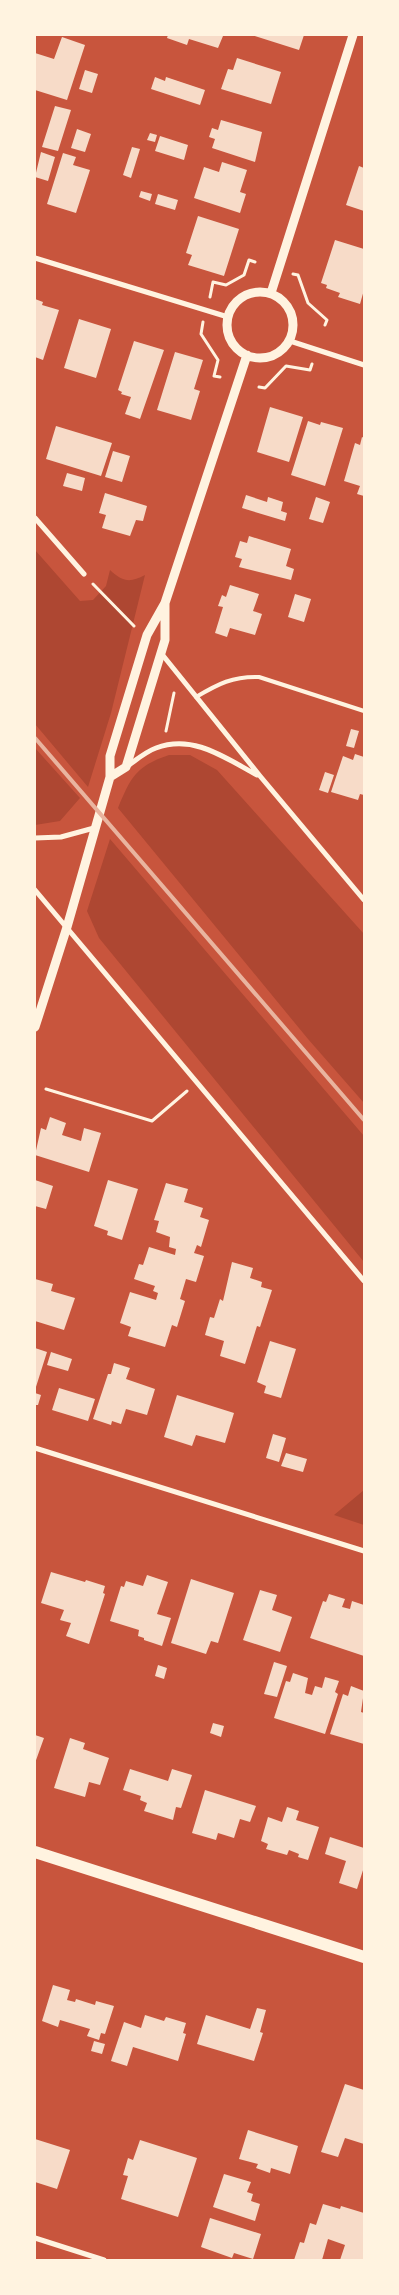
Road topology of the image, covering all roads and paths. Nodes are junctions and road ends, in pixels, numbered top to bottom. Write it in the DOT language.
graph roads {
  1 [pos="353,35"];
  2 [pos="35,258"];
  3 [pos="255,262"];
  4 [pos="293,274"];
  5 [pos="212,288"];
  6 [pos="271,293"];
  7 [pos="228,317"];
  8 [pos="326,325"];
  9 [pos="202,329"];
  10 [pos="290,341"];
  11 [pos="247,356"];
  12 [pos="312,364"];
  13 [pos="364,365"];
  14 [pos="220,377"];
  15 [pos="259,387"];
  16 [pos="35,518"];
  17 [pos="84,574"];
  18 [pos="99,590"];
  19 [pos="165,603"];
  20 [pos="138,631"];
  21 [pos="161,653"];
  22 [pos="176,688"];
  23 [pos="196,697"];
  24 [pos="364,711"];
  25 [pos="164,738"];
  26 [pos="126,767"];
  27 [pos="260,776"];
  28 [pos="110,777"];
  29 [pos="94,828"];
  30 [pos="35,838"];
  31 [pos="35,890"];
  32 [pos="364,900"];
  33 [pos="67,927"];
  34 [pos="35,1026"];
  35 [pos="46,1088"];
  36 [pos="185,1092"];
  37 [pos="364,1282"];
  38 [pos="35,1448"];
  39 [pos="364,1551"];
  40 [pos="35,1852"];
  41 [pos="364,1957"];
  42 [pos="35,2238"];
  43 [pos="104,2260"];
  1 -- 6 [label="street"];
  2 -- 7 [label="street"];
  3 -- 5 [label="path"];
  4 -- 8 [label="path"];
  6 -- 7 [label="street"];
  6 -- 10 [label="street"];
  7 -- 11 [label="street"];
  9 -- 14 [label="path"];
  10 -- 11 [label="street"];
  10 -- 13 [label="street"];
  11 -- 19 [label="street"];
  12 -- 15 [label="path"];
  16 -- 17 [label="street"];
  18 -- 20 [label="path"];
  19 -- 21 [label="street"];
  19 -- 28 [label="street"];
  21 -- 23 [label="street"];
  21 -- 26 [label="street"];
  22 -- 25 [label="path"];
  23 -- 24 [label="lane"];
  23 -- 27 [label="street"];
  26 -- 27 [label="street"];
  26 -- 28 [label="street"];
  27 -- 32 [label="street"];
  28 -- 29 [label="street"];
  29 -- 30 [label="street"];
  29 -- 33 [label="street"];
  31 -- 33 [label="street"];
  33 -- 34 [label="street"];
  33 -- 37 [label="street"];
  35 -- 36 [label="path"];
  38 -- 39 [label="street"];
  40 -- 41 [label="main road"];
  42 -- 43 [label="street"];
}
